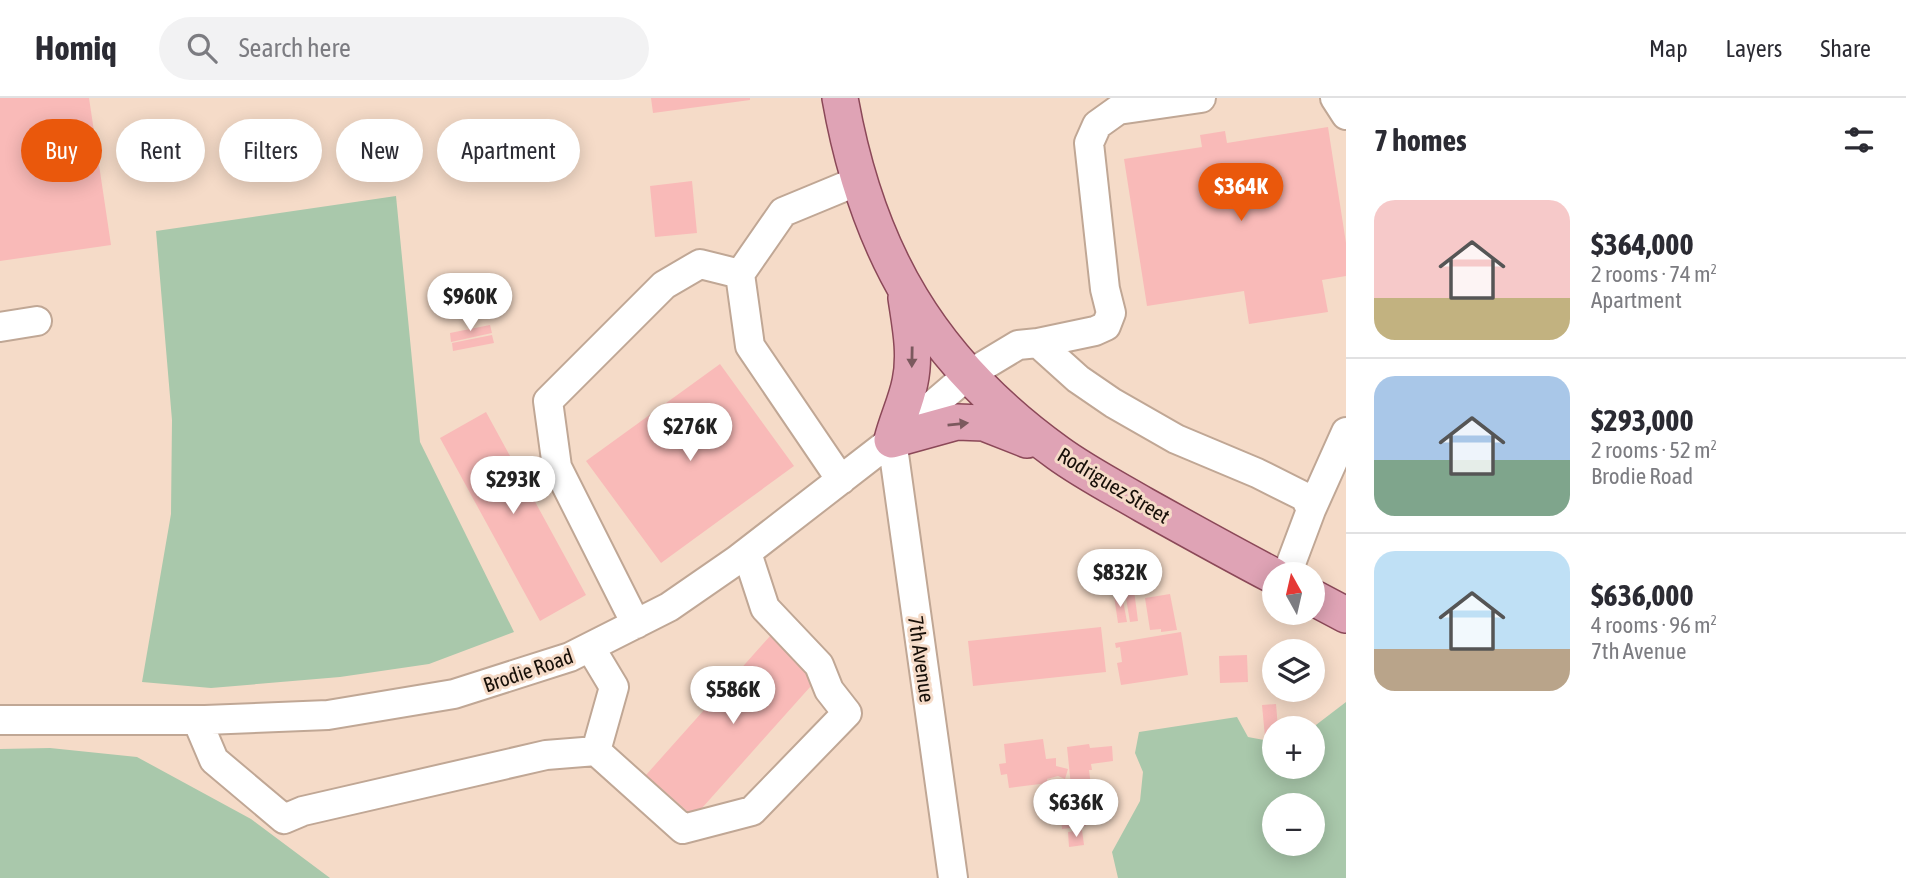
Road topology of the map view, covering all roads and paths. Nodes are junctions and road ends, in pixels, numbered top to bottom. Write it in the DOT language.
graph roads {
  1 [pos="839,98"];
  2 [pos="1201,98"];
  3 [pos="1335,98"];
  4 [pos="1346,115"];
  5 [pos="858,181"];
  6 [pos="740,274"];
  7 [pos="905,290"];
  8 [pos="37,321"];
  9 [pos="0,327"];
  10 [pos="1038,343"];
  11 [pos="968,375"];
  12 [pos="1346,432"];
  13 [pos="892,440"];
  14 [pos="1059,454"];
  15 [pos="841,480"];
  16 [pos="1311,510"];
  17 [pos="747,552"];
  18 [pos="1292,562"];
  19 [pos="1262,569"];
  20 [pos="1325,604"];
  21 [pos="1346,615"];
  22 [pos="636,624"];
  23 [pos="590,647"];
  24 [pos="0,720"];
  25 [pos="197,720"];
  26 [pos="596,751"];
  27 [pos="953,878"];
  1 -- 5 [label="main road, Rodriguez Street"];
  2 -- 10 [label="street, Brodie Road"];
  3 -- 4 [label="street"];
  5 -- 6 [label="street"];
  5 -- 7 [label="main road, Rodriguez Street"];
  6 -- 15 [label="street"];
  6 -- 22 [label="street"];
  7 -- 11 [label="main road, Rodriguez Street"];
  7 -- 13 [label="main road, one-way"];
  8 -- 9 [label="street"];
  10 -- 11 [label="street, Brodie Road"];
  10 -- 16 [label="street"];
  11 -- 13 [label="street, Brodie Road"];
  11 -- 14 [label="main road, Rodriguez Street"];
  12 -- 16 [label="street"];
  13 -- 14 [label="main road, one-way"];
  13 -- 15 [label="street, Brodie Road"];
  13 -- 27 [label="street, 7th Avenue"];
  14 -- 19 [label="main road, Rodriguez Street"];
  15 -- 17 [label="street, Brodie Road"];
  16 -- 18 [label="street"];
  17 -- 22 [label="street, Brodie Road"];
  17 -- 26 [label="street"];
  20 -- 21 [label="main road"];
  22 -- 23 [label="street, Brodie Road"];
  23 -- 25 [label="street, Brodie Road"];
  23 -- 26 [label="street"];
  24 -- 25 [label="street, Brodie Road"];
  25 -- 26 [label="street"];
}
